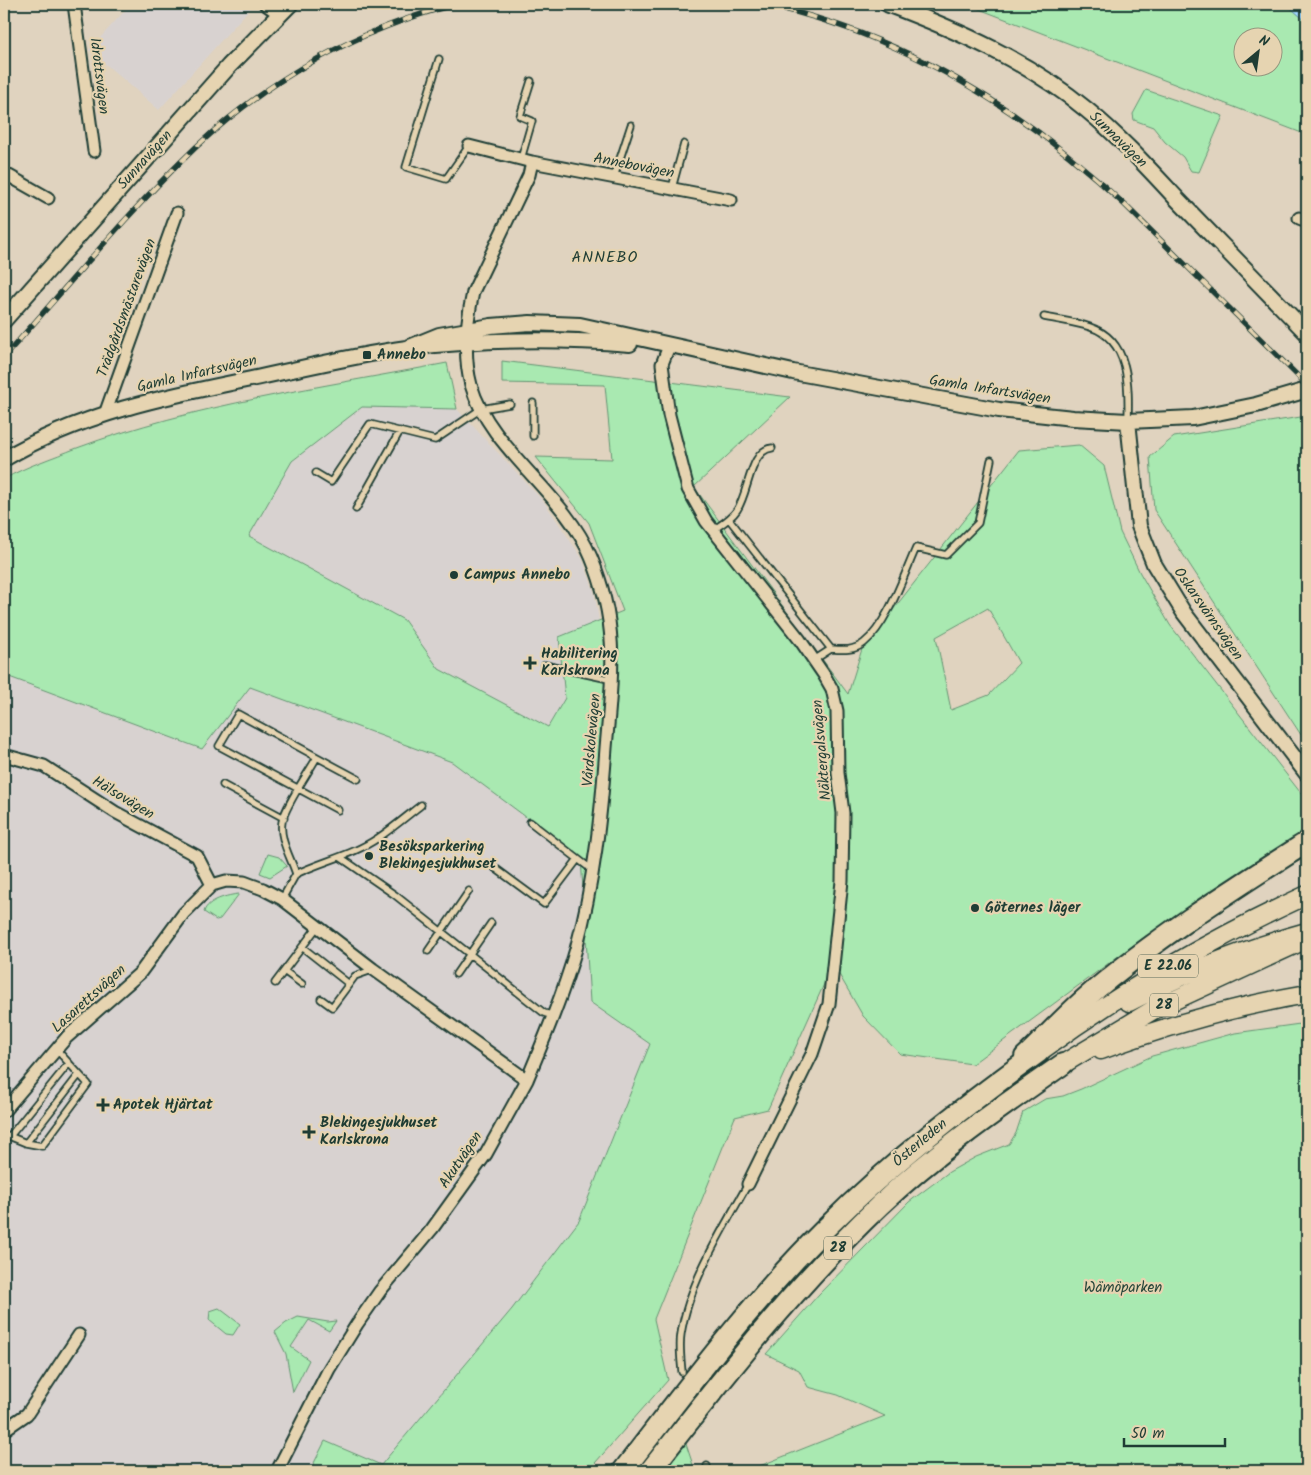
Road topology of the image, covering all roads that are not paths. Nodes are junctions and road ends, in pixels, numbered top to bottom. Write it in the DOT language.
graph roads {
  1 [pos="74,4"];
  2 [pos="264,4"];
  3 [pos="888,4"];
  4 [pos="284,8"];
  5 [pos="439,60"];
  6 [pos="531,81"];
  7 [pos="630,125"];
  8 [pos="684,144"];
  9 [pos="469,146"];
  10 [pos="94,151"];
  11 [pos="526,160"];
  12 [pos="4,173"];
  13 [pos="614,177"];
  14 [pos="672,188"];
  15 [pos="48,198"];
  16 [pos="731,200"];
  17 [pos="177,213"];
  18 [pos="1044,317"];
  19 [pos="4,320"];
  20 [pos="1307,333"];
  21 [pos="468,336"];
  22 [pos="669,346"];
  23 [pos="1307,390"];
  24 [pos="533,403"];
  25 [pos="510,404"];
  26 [pos="481,409"];
  27 [pos="105,414"];
  28 [pos="1128,421"];
  29 [pos="400,431"];
  30 [pos="533,436"];
  31 [pos="772,448"];
  32 [pos="4,459"];
  33 [pos="991,460"];
  34 [pos="316,473"];
  35 [pos="356,509"];
  36 [pos="729,519"];
  37 [pos="713,530"];
  38 [pos="831,649"];
  39 [pos="814,660"];
  40 [pos="545,665"];
  41 [pos="613,680"];
  42 [pos="4,756"];
  43 [pos="317,757"];
  44 [pos="1307,774"];
  45 [pos="358,779"];
  46 [pos="223,785"];
  47 [pos="299,789"];
  48 [pos="422,805"];
  49 [pos="338,810"];
  50 [pos="284,818"];
  51 [pos="530,822"];
  52 [pos="1307,842"];
  53 [pos="340,857"];
  54 [pos="578,859"];
  55 [pos="495,868"];
  56 [pos="593,868"];
  57 [pos="296,874"];
  58 [pos="212,885"];
  59 [pos="469,891"];
  60 [pos="1307,895"];
  61 [pos="282,900"];
  62 [pos="491,923"];
  63 [pos="318,926"];
  64 [pos="442,932"];
  65 [pos="1307,932"];
  66 [pos="1307,939"];
  67 [pos="302,948"];
  68 [pos="428,951"];
  69 [pos="470,953"];
  70 [pos="373,969"];
  71 [pos="284,971"];
  72 [pos="456,974"];
  73 [pos="275,983"];
  74 [pos="302,984"];
  75 [pos="349,984"];
  76 [pos="1307,994"];
  77 [pos="321,999"];
  78 [pos="554,1016"];
  79 [pos="56,1050"];
  80 [pos="1039,1052"];
  81 [pos="69,1063"];
  82 [pos="1063,1064"];
  83 [pos="78,1076"];
  84 [pos="527,1080"];
  85 [pos="1000,1080"];
  86 [pos="4,1111"];
  87 [pos="4,1134"];
  88 [pos="10,1136"];
  89 [pos="26,1143"];
  90 [pos="748,1184"];
  91 [pos="79,1335"];
  92 [pos="682,1372"];
  93 [pos="4,1430"];
  94 [pos="277,1471"];
  95 [pos="623,1471"];
  96 [pos="650,1471"];
  1 -- 10 [label="street, Idrottsvägen"];
  2 -- 4 [label="street"];
  3 -- 20 [label="main road, Sunnavägen"];
  4 -- 19 [label="main road, Sunnavägen"];
  5 -- 9 [label="lane"];
  6 -- 11 [label="lane"];
  7 -- 13 [label="lane"];
  8 -- 14 [label="lane"];
  9 -- 11 [label="street, Annebovägen"];
  11 -- 13 [label="street, Annebovägen"];
  11 -- 21 [label="street"];
  12 -- 15 [label="street"];
  13 -- 14 [label="street, Annebovägen"];
  14 -- 16 [label="street, Annebovägen"];
  17 -- 27 [label="street, Trädgårdsmästarevägen"];
  18 -- 28 [label="lane"];
  21 -- 22 [label="street, Gamla Infartsvägen"];
  21 -- 26 [label="street, Vårdskolevägen"];
  21 -- 27 [label="street, Gamla Infartsvägen"];
  22 -- 28 [label="street, Gamla Infartsvägen"];
  22 -- 37 [label="street, Näktergalsvägen"];
  23 -- 28 [label="street, Gamla Infartsvägen"];
  24 -- 30 [label="lane"];
  25 -- 26 [label="lane"];
  26 -- 29 [label="lane"];
  26 -- 41 [label="street, Vårdskolevägen"];
  27 -- 32 [label="street, Gamla Infartsvägen"];
  28 -- 44 [label="street, Oskarsvärnsvägen"];
  29 -- 34 [label="lane"];
  29 -- 35 [label="lane"];
  31 -- 36 [label="lane"];
  33 -- 38 [label="lane"];
  36 -- 37 [label="lane"];
  36 -- 38 [label="lane"];
  37 -- 39 [label="street, Näktergalsvägen"];
  38 -- 39 [label="lane"];
  39 -- 90 [label="street, Näktergalsvägen"];
  40 -- 41 [label="lane"];
  41 -- 56 [label="street, Vårdskolevägen"];
  42 -- 58 [label="street, Hälsovägen"];
  43 -- 45 [label="lane"];
  43 -- 47 [label="lane"];
  43 -- 47 [label="lane"];
  46 -- 50 [label="lane"];
  47 -- 49 [label="lane"];
  47 -- 50 [label="lane"];
  48 -- 53 [label="lane"];
  50 -- 57 [label="lane"];
  51 -- 54 [label="lane"];
  52 -- 85 [label="highway"];
  53 -- 57 [label="lane"];
  53 -- 64 [label="lane"];
  54 -- 55 [label="lane"];
  54 -- 56 [label="lane"];
  56 -- 78 [label="street, Vårdskolevägen"];
  57 -- 61 [label="lane"];
  58 -- 61 [label="street"];
  58 -- 79 [label="street, Lasarettsvägen"];
  59 -- 64 [label="lane"];
  60 -- 80 [label="highway, E 22.06"];
  61 -- 63 [label="street"];
  62 -- 69 [label="lane"];
  63 -- 67 [label="lane"];
  63 -- 70 [label="street"];
  64 -- 68 [label="lane"];
  64 -- 69 [label="lane"];
  65 -- 80 [label="highway, Österleden / 28"];
  66 -- 82 [label="highway, Österleden / 28"];
  67 -- 71 [label="lane"];
  67 -- 75 [label="lane"];
  69 -- 72 [label="lane"];
  69 -- 78 [label="lane"];
  70 -- 75 [label="lane"];
  70 -- 84 [label="street"];
  71 -- 73 [label="lane"];
  71 -- 74 [label="lane"];
  75 -- 77 [label="lane"];
  76 -- 82 [label="highway"];
  78 -- 84 [label="street, Vårdskolevägen"];
  79 -- 81 [label="lane"];
  79 -- 86 [label="street, Lasarettsvägen"];
  80 -- 85 [label="highway, Österleden / 28"];
  81 -- 83 [label="lane"];
  81 -- 88 [label="lane"];
  82 -- 96 [label="highway, Österleden / 28"];
  83 -- 89 [label="lane"];
  83 -- 89 [label="lane"];
  84 -- 94 [label="street, Akutvägen"];
  85 -- 95 [label="highway, Österleden / 28"];
  87 -- 88 [label="lane"];
  88 -- 89 [label="lane"];
  90 -- 92 [label="lane"];
  91 -- 93 [label="street"];
}
